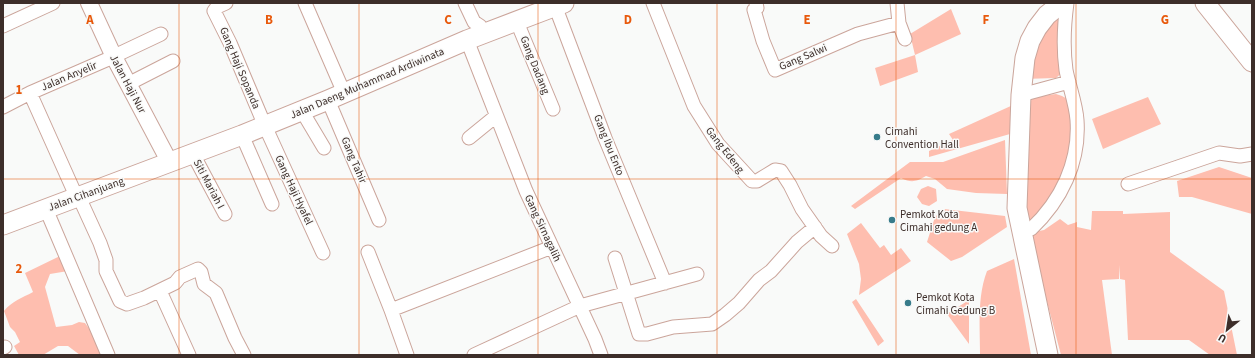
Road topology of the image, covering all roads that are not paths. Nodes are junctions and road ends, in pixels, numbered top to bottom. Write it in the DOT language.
graph roads {
  1 [pos="53,3"];
  2 [pos="89,3"];
  3 [pos="226,3"];
  4 [pos="305,3"];
  5 [pos="465,3"];
  6 [pos="473,3"];
  7 [pos="653,3"];
  8 [pos="756,3"];
  9 [pos="897,3"];
  10 [pos="1062,3"];
  11 [pos="1067,3"];
  12 [pos="1205,3"];
  13 [pos="558,4"];
  14 [pos="517,22"];
  15 [pos="899,23"];
  16 [pos="3,26"];
  17 [pos="161,34"];
  18 [pos="477,34"];
  19 [pos="904,39"];
  20 [pos="114,57"];
  21 [pos="173,61"];
  22 [pos="1252,62"];
  23 [pos="1069,82"];
  24 [pos="128,84"];
  25 [pos="30,93"];
  26 [pos="1021,95"];
  27 [pos="336,97"];
  28 [pos="3,107"];
  29 [pos="553,108"];
  30 [pos="304,115"];
  31 [pos="496,116"];
  32 [pos="265,126"];
  33 [pos="242,136"];
  34 [pos="469,138"];
  35 [pos="324,148"];
  36 [pos="193,154"];
  37 [pos="1252,154"];
  38 [pos="170,163"];
  39 [pos="1128,184"];
  40 [pos="78,197"];
  41 [pos="272,204"];
  42 [pos="46,209"];
  43 [pos="225,214"];
  44 [pos="379,220"];
  45 [pos="1025,222"];
  46 [pos="3,225"];
  47 [pos="815,227"];
  48 [pos="832,246"];
  49 [pos="552,247"];
  50 [pos="368,252"];
  51 [pos="323,253"];
  52 [pos="615,258"];
  53 [pos="697,274"];
  54 [pos="665,283"];
  55 [pos="160,291"];
  56 [pos="626,293"];
  57 [pos="580,306"];
  58 [pos="391,310"];
  59 [pos="108,355"];
  60 [pos="189,355"];
  61 [pos="244,355"];
  62 [pos="407,355"];
  63 [pos="474,355"];
  64 [pos="601,355"];
  65 [pos="1048,355"];
  1 -- 16 [label="street"];
  2 -- 20 [label="street, Jalan Haji Nur"];
  3 -- 32 [label="street, Gang Haji Sopanda"];
  4 -- 27 [label="street, Gang Tahir"];
  5 -- 18 [label="street"];
  6 -- 18 [label="street"];
  7 -- 47 [label="street, Gang Edeng"];
  8 -- 15 [label="street, Gang Salwi"];
  9 -- 15 [label="street"];
  10 -- 26 [label="main road"];
  11 -- 23 [label="street"];
  12 -- 22 [label="main road"];
  13 -- 14 [label="main road, Jalan Daeng Muhammad Ardiwinata"];
  13 -- 54 [label="street, Gang Ibu Ento"];
  14 -- 18 [label="main road, Jalan Daeng Muhammad Ardiwinata"];
  14 -- 29 [label="street, Gang Dadang"];
  15 -- 19 [label="street"];
  17 -- 20 [label="street, Jalan Anyelir"];
  18 -- 27 [label="main road, Jalan Daeng Muhammad Ardiwinata"];
  18 -- 31 [label="street, Gang Sirnagalih"];
  20 -- 24 [label="street, Jalan Haji Nur"];
  20 -- 25 [label="street, Jalan Anyelir"];
  21 -- 24 [label="street"];
  23 -- 26 [label="street"];
  23 -- 45 [label="street"];
  24 -- 38 [label="street, Jalan Haji Nur"];
  25 -- 28 [label="street, Jalan Anyelir"];
  25 -- 40 [label="street"];
  26 -- 45 [label="main road"];
  27 -- 30 [label="main road, Jalan Daeng Muhammad Ardiwinata"];
  27 -- 44 [label="street, Gang Tahir"];
  30 -- 32 [label="main road, Jalan Daeng Muhammad Ardiwinata"];
  30 -- 35 [label="street"];
  31 -- 34 [label="street"];
  31 -- 49 [label="street, Gang Sirnagalih"];
  32 -- 33 [label="main road, Jalan Daeng Muhammad Ardiwinata"];
  32 -- 51 [label="street, Gang Haji Hyafel"];
  33 -- 36 [label="main road, Jalan Daeng Muhammad Ardiwinata"];
  33 -- 41 [label="street"];
  36 -- 38 [label="main road, Jalan Daeng Muhammad Ardiwinata"];
  36 -- 43 [label="street, Siti Mariah I"];
  37 -- 39 [label="street"];
  38 -- 40 [label="main road, Jalan Cihanjuang"];
  40 -- 42 [label="main road, Jalan Cihanjuang"];
  40 -- 55 [label="street"];
  42 -- 46 [label="main road, Jalan Cihanjuang"];
  42 -- 59 [label="street"];
  45 -- 65 [label="main road"];
  47 -- 48 [label="street, Gang Edeng"];
  47 -- 56 [label="street"];
  49 -- 57 [label="street, Gang Sirnagalih"];
  49 -- 58 [label="street"];
  50 -- 58 [label="street"];
  52 -- 56 [label="street"];
  53 -- 54 [label="street"];
  54 -- 56 [label="street"];
  55 -- 60 [label="street"];
  55 -- 61 [label="street"];
  56 -- 57 [label="street"];
  57 -- 63 [label="street"];
  57 -- 64 [label="street, Gang Sirnagalih"];
  58 -- 62 [label="street"];
}
